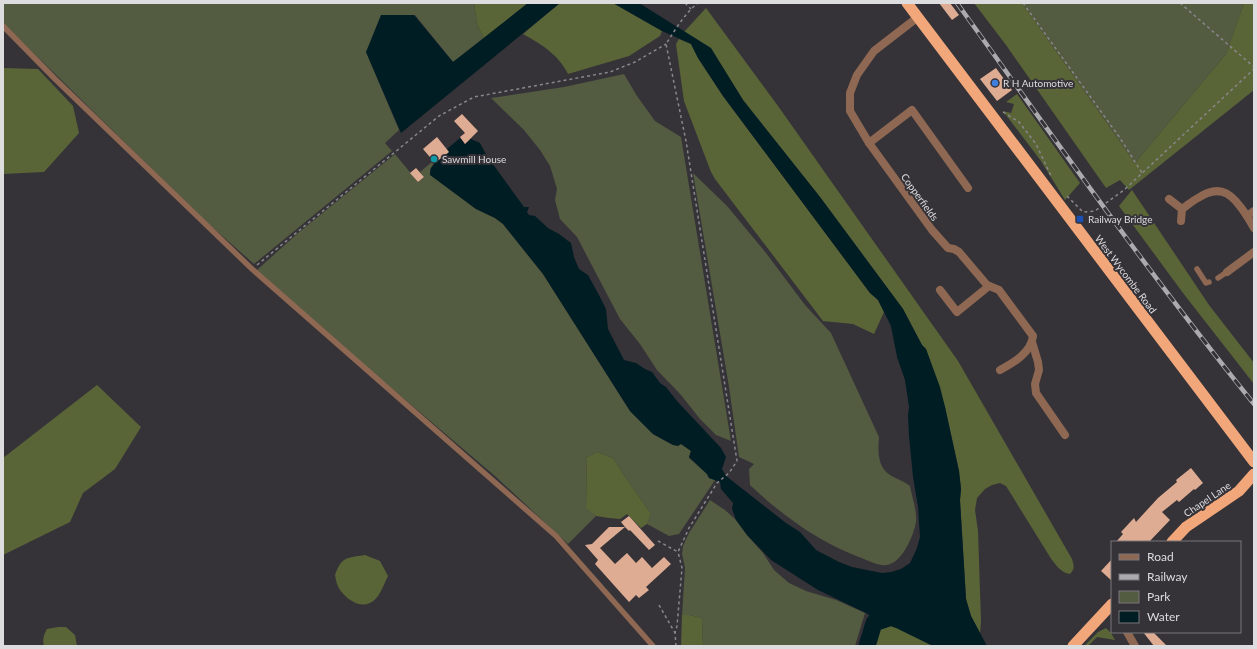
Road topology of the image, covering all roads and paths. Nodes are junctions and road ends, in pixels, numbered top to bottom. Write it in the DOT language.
graph roads {
  1 [pos="685,3"];
  2 [pos="698,3"];
  3 [pos="907,3"];
  4 [pos="1023,3"];
  5 [pos="1180,3"];
  6 [pos="691,9"];
  7 [pos="918,17"];
  8 [pos="3,26"];
  9 [pos="666,44"];
  10 [pos="1254,68"];
  11 [pos="1003,112"];
  12 [pos="869,143"];
  13 [pos="1142,173"];
  14 [pos="1054,180"];
  15 [pos="968,188"];
  16 [pos="1063,192"];
  17 [pos="1169,199"];
  18 [pos="1182,209"];
  19 [pos="1254,211"];
  20 [pos="1247,216"];
  21 [pos="1181,221"];
  22 [pos="1254,228"];
  23 [pos="1254,252"];
  24 [pos="252,269"];
  25 [pos="1197,269"];
  26 [pos="1227,272"];
  27 [pos="1218,278"];
  28 [pos="1209,282"];
  29 [pos="990,286"];
  30 [pos="940,290"];
  31 [pos="1032,342"];
  32 [pos="1000,370"];
  33 [pos="1065,435"];
  34 [pos="1254,462"];
  35 [pos="1254,474"];
  36 [pos="658,541"];
  37 [pos="1173,541"];
  38 [pos="678,552"];
  39 [pos="659,605"];
  40 [pos="1111,608"];
  41 [pos="675,633"];
  42 [pos="1128,633"];
  43 [pos="654,646"];
  44 [pos="676,646"];
  45 [pos="1073,646"];
  46 [pos="1135,646"];
  1 -- 6 [label="path"];
  2 -- 6 [label="path"];
  3 -- 7 [label="highway, West Wycombe Road"];
  4 -- 13 [label="path"];
  5 -- 10 [label="path"];
  6 -- 9 [label="path"];
  7 -- 12 [label="street, Copperfields"];
  7 -- 34 [label="highway, West Wycombe Road"];
  8 -- 24 [label="lane"];
  9 -- 24 [label="path"];
  9 -- 38 [label="path"];
  10 -- 13 [label="path"];
  11 -- 14 [label="path"];
  12 -- 15 [label="street"];
  12 -- 29 [label="street, Copperfields"];
  13 -- 16 [label="path"];
  17 -- 18 [label="street"];
  18 -- 20 [label="street"];
  18 -- 21 [label="street"];
  19 -- 20 [label="street"];
  20 -- 22 [label="street"];
  23 -- 26 [label="street"];
  24 -- 43 [label="lane"];
  25 -- 28 [label="lane"];
  26 -- 27 [label="lane"];
  29 -- 30 [label="street"];
  29 -- 31 [label="street, Copperfields"];
  31 -- 32 [label="street"];
  31 -- 33 [label="street, Copperfields"];
  35 -- 37 [label="highway, Chapel Lane"];
  36 -- 38 [label="path"];
  38 -- 41 [label="path"];
  39 -- 41 [label="path"];
  40 -- 45 [label="highway"];
  41 -- 44 [label="path"];
  42 -- 46 [label="street"];
}
